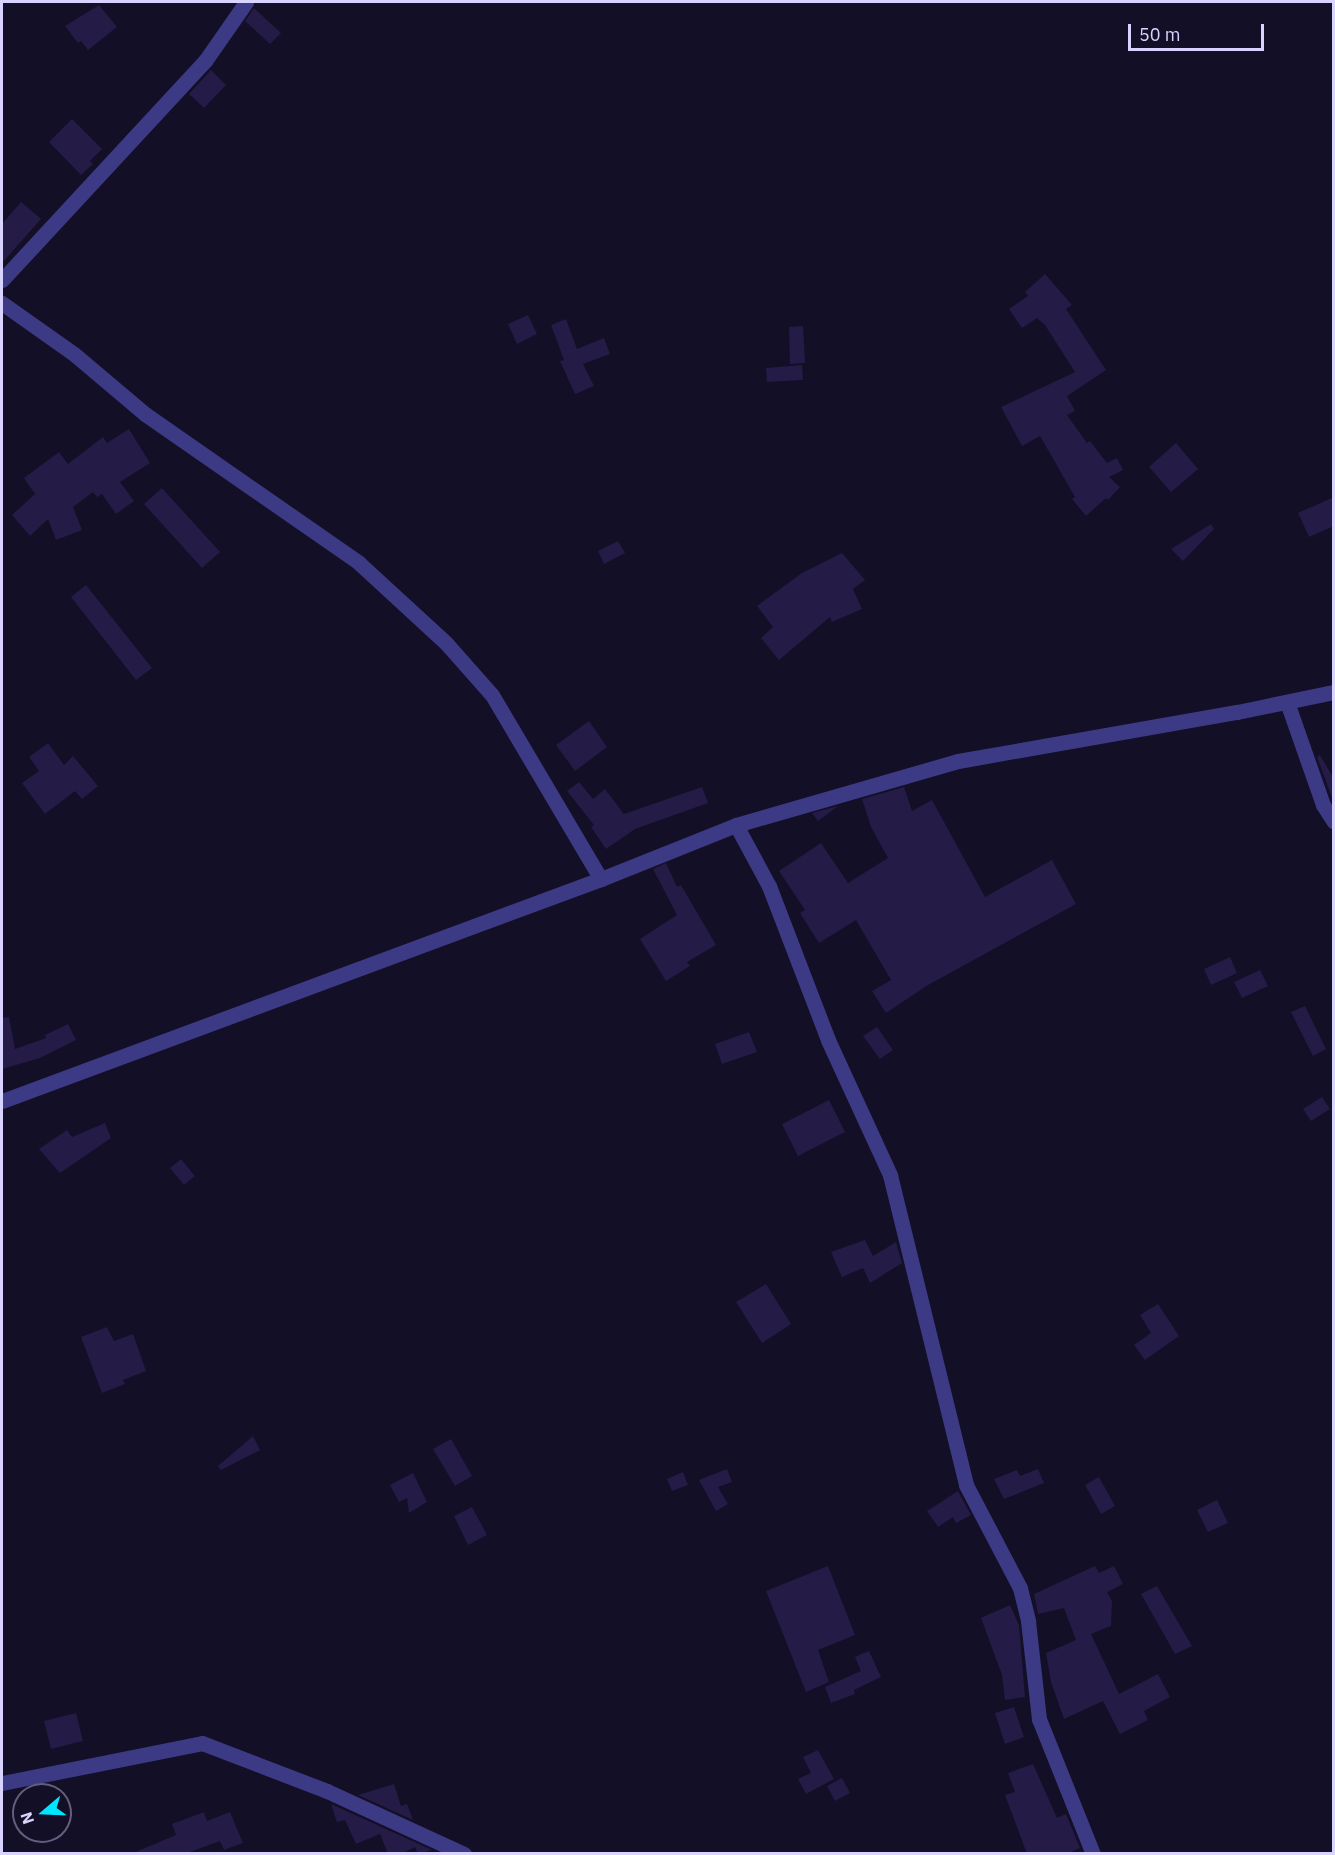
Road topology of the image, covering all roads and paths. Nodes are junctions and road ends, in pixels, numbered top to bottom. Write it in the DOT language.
graph roads {
  1 [pos="246,2"];
  2 [pos="2,279"];
  3 [pos="2,303"];
  4 [pos="1334,692"];
  5 [pos="1287,702"];
  6 [pos="1334,822"];
  7 [pos="736,825"];
  8 [pos="601,879"];
  9 [pos="2,1101"];
  10 [pos="2,1783"];
  11 [pos="464,1854"];
  12 [pos="1093,1854"];
  1 -- 2 [label="street"];
  3 -- 8 [label="street"];
  4 -- 5 [label="street"];
  5 -- 6 [label="street"];
  5 -- 7 [label="street"];
  7 -- 8 [label="street"];
  7 -- 12 [label="street"];
  8 -- 9 [label="street"];
  10 -- 11 [label="street"];
}
